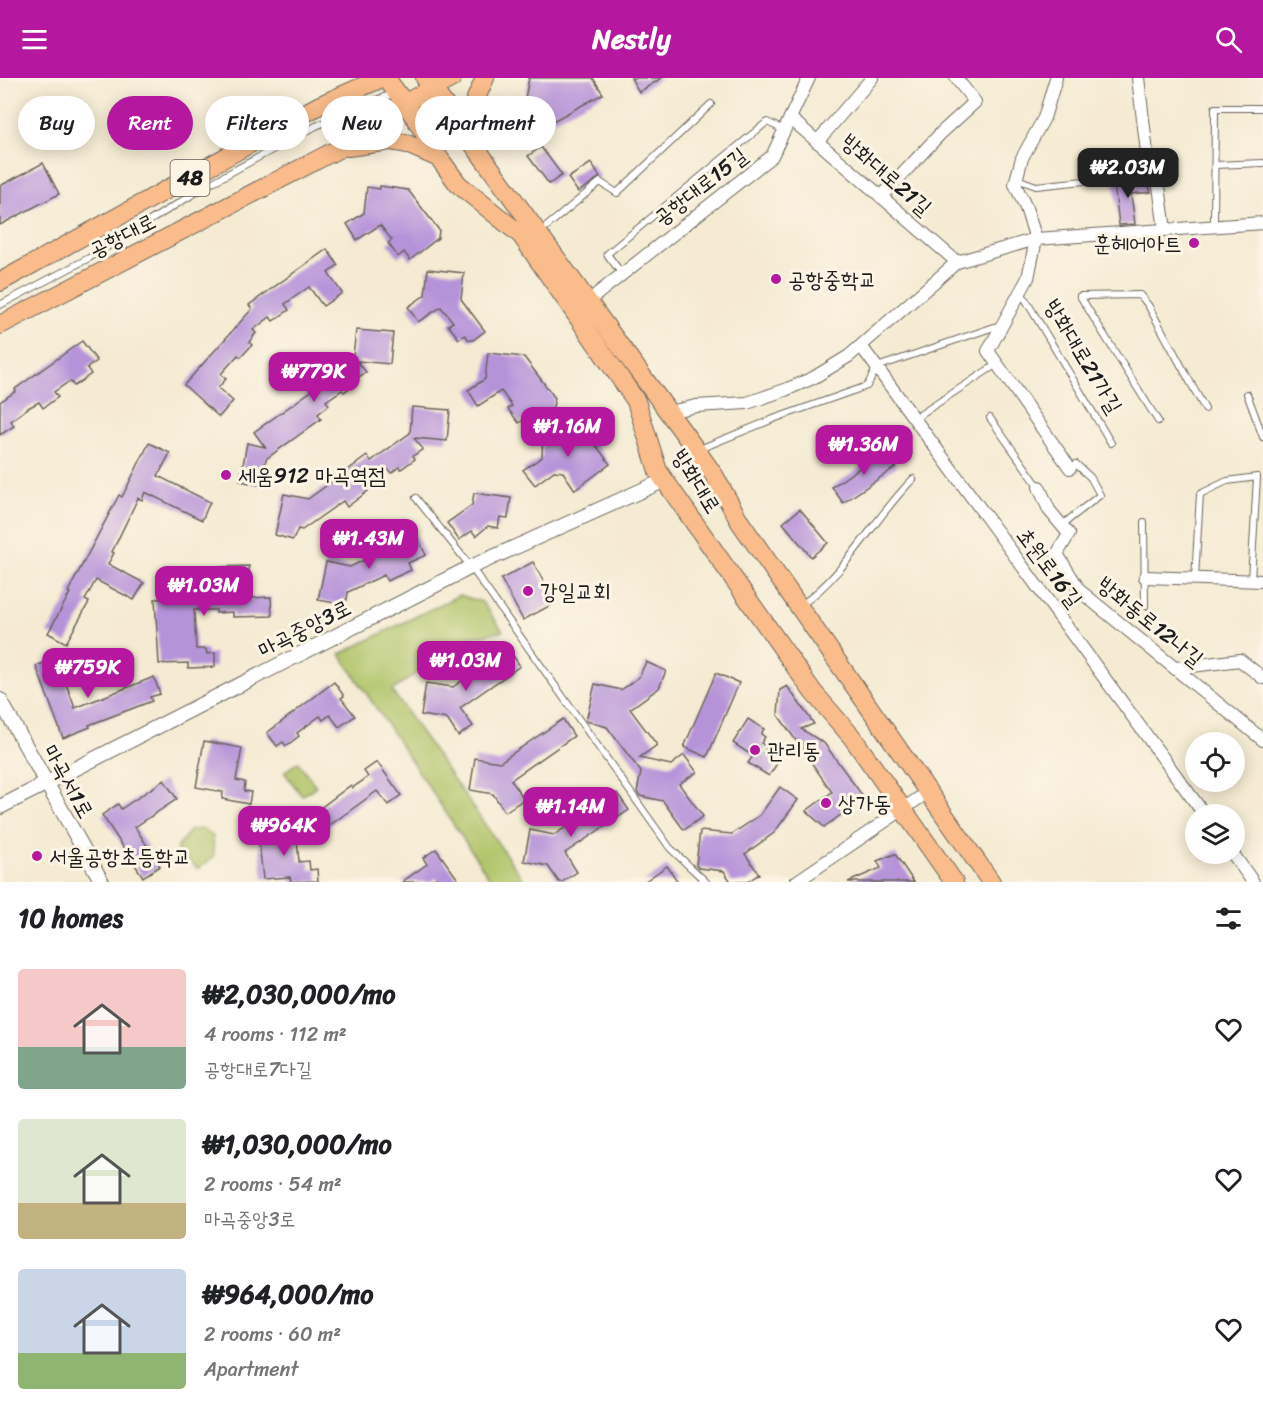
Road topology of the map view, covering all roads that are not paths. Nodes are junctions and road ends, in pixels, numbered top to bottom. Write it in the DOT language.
graph roads {
  1 [pos="384,78"];
  2 [pos="452,78"];
  3 [pos="485,78"];
  4 [pos="809,78"];
  5 [pos="872,78"];
  6 [pos="956,78"];
  7 [pos="1056,78"];
  8 [pos="1138,78"];
  9 [pos="428,83"];
  10 [pos="400,96"];
  11 [pos="403,97"];
  12 [pos="403,100"];
  13 [pos="711,104"];
  14 [pos="1263,108"];
  15 [pos="790,118"];
  16 [pos="321,125"];
  17 [pos="784,130"];
  18 [pos="817,142"];
  19 [pos="403,143"];
  20 [pos="336,150"];
  21 [pos="480,153"];
  22 [pos="439,158"];
  23 [pos="1263,163"];
  24 [pos="1215,165"];
  25 [pos="1152,174"];
  26 [pos="1017,179"];
  27 [pos="881,197"];
  28 [pos="1263,223"];
  29 [pos="1214,226"];
  30 [pos="1166,230"];
  31 [pos="538,234"];
  32 [pos="1036,239"];
  33 [pos="957,262"];
  34 [pos="622,274"];
  35 [pos="0,282"];
  36 [pos="1021,292"];
  37 [pos="587,302"];
  38 [pos="0,305"];
  39 [pos="1003,324"];
  40 [pos="0,325"];
  41 [pos="861,346"];
  42 [pos="997,364"];
  43 [pos="877,368"];
  44 [pos="1246,394"];
  45 [pos="1205,409"];
  46 [pos="669,412"];
  47 [pos="915,418"];
  48 [pos="990,418"];
  49 [pos="1158,421"];
  50 [pos="1263,437"];
  51 [pos="1111,443"];
  52 [pos="696,450"];
  53 [pos="1073,466"];
  54 [pos="913,479"];
  55 [pos="665,480"];
  56 [pos="1039,487"];
  57 [pos="417,498"];
  58 [pos="1144,522"];
  59 [pos="1061,525"];
  60 [pos="471,567"];
  61 [pos="1145,577"];
  62 [pos="1195,579"];
  63 [pos="1257,580"];
  64 [pos="800,606"];
  65 [pos="1145,606"];
  66 [pos="1176,668"];
  67 [pos="1263,678"];
  68 [pos="0,700"];
  69 [pos="1263,740"];
  70 [pos="46,782"];
  71 [pos="928,792"];
  72 [pos="1197,804"];
  73 [pos="0,807"];
  74 [pos="903,808"];
  75 [pos="1240,864"];
  76 [pos="102,882"];
  77 [pos="706,882"];
  78 [pos="796,882"];
  79 [pos="954,882"];
  80 [pos="991,882"];
  81 [pos="1253,882"];
  1 -- 10 [label="main road, 방화대로"];
  1 -- 35 [label="main road, 공항대로 / 48"];
  2 -- 9 [label="main road, 공항대로 / 48"];
  3 -- 21 [label="main road"];
  4 -- 15 [label="street, 공항대로15길"];
  5 -- 18 [label="street"];
  6 -- 27 [label="street"];
  7 -- 26 [label="street"];
  8 -- 25 [label="street"];
  9 -- 11 [label="main road, 공항대로 / 48"];
  9 -- 21 [label="main road, 방화대로"];
  12 -- 22 [label="main road, 방화대로"];
  13 -- 31 [label="lane"];
  14 -- 24 [label="lane"];
  15 -- 17 [label="street, 공항대로15길"];
  15 -- 18 [label="street, 방화대로21길"];
  16 -- 38 [label="lane"];
  17 -- 34 [label="street, 공항대로15길"];
  17 -- 34 [label="lane"];
  18 -- 27 [label="street, 방화대로21길"];
  19 -- 22 [label="main road"];
  20 -- 40 [label="main road, 공항대로 / 48"];
  21 -- 31 [label="main road, 방화대로"];
  22 -- 55 [label="main road, 방화대로"];
  23 -- 24 [label="lane"];
  24 -- 29 [label="lane"];
  25 -- 26 [label="lane"];
  25 -- 30 [label="street"];
  26 -- 32 [label="street"];
  27 -- 33 [label="street, 방화대로21길"];
  28 -- 29 [label="street"];
  29 -- 30 [label="street"];
  30 -- 32 [label="street"];
  31 -- 37 [label="main road, 방화대로"];
  32 -- 33 [label="street"];
  32 -- 36 [label="street, 방화대로21가길"];
  33 -- 41 [label="street"];
  34 -- 37 [label="street, 공항대로15길"];
  36 -- 39 [label="street, 방화대로21가길"];
  36 -- 51 [label="lane, 방화대로21가길"];
  37 -- 46 [label="main road, 방화대로"];
  39 -- 42 [label="street, 방화대로21가길"];
  39 -- 43 [label="lane"];
  41 -- 43 [label="street, 초원로16길"];
  41 -- 46 [label="street"];
  42 -- 47 [label="lane"];
  42 -- 53 [label="street"];
  43 -- 47 [label="street, 초원로16길"];
  43 -- 52 [label="lane, 방화대로"];
  44 -- 50 [label="lane"];
  45 -- 49 [label="lane"];
  46 -- 52 [label="main road, 방화대로"];
  47 -- 72 [label="street, 초원로16길"];
  48 -- 56 [label="lane"];
  52 -- 64 [label="main road, 방화대로"];
  53 -- 59 [label="lane"];
  54 -- 64 [label="lane"];
  55 -- 60 [label="street, 마곡중앙3로"];
  55 -- 74 [label="main road, 방화대로"];
  56 -- 59 [label="street"];
  57 -- 60 [label="lane"];
  58 -- 61 [label="lane"];
  59 -- 66 [label="street, 방화동로12나길"];
  60 -- 70 [label="street, 마곡중앙3로"];
  60 -- 77 [label="lane"];
  61 -- 62 [label="street"];
  61 -- 65 [label="lane"];
  62 -- 63 [label="street"];
  62 -- 63 [label="lane"];
  64 -- 71 [label="main road, 방화대로"];
  66 -- 67 [label="street"];
  66 -- 69 [label="street, 방화동로12나길"];
  68 -- 70 [label="street, 마곡서1로"];
  70 -- 73 [label="street, 마곡중앙3로"];
  70 -- 76 [label="street, 마곡서1로"];
  71 -- 74 [label="street"];
  71 -- 80 [label="main road, 방화대로"];
  74 -- 78 [label="street"];
  74 -- 79 [label="main road, 방화대로"];
  75 -- 81 [label="street"];
}
